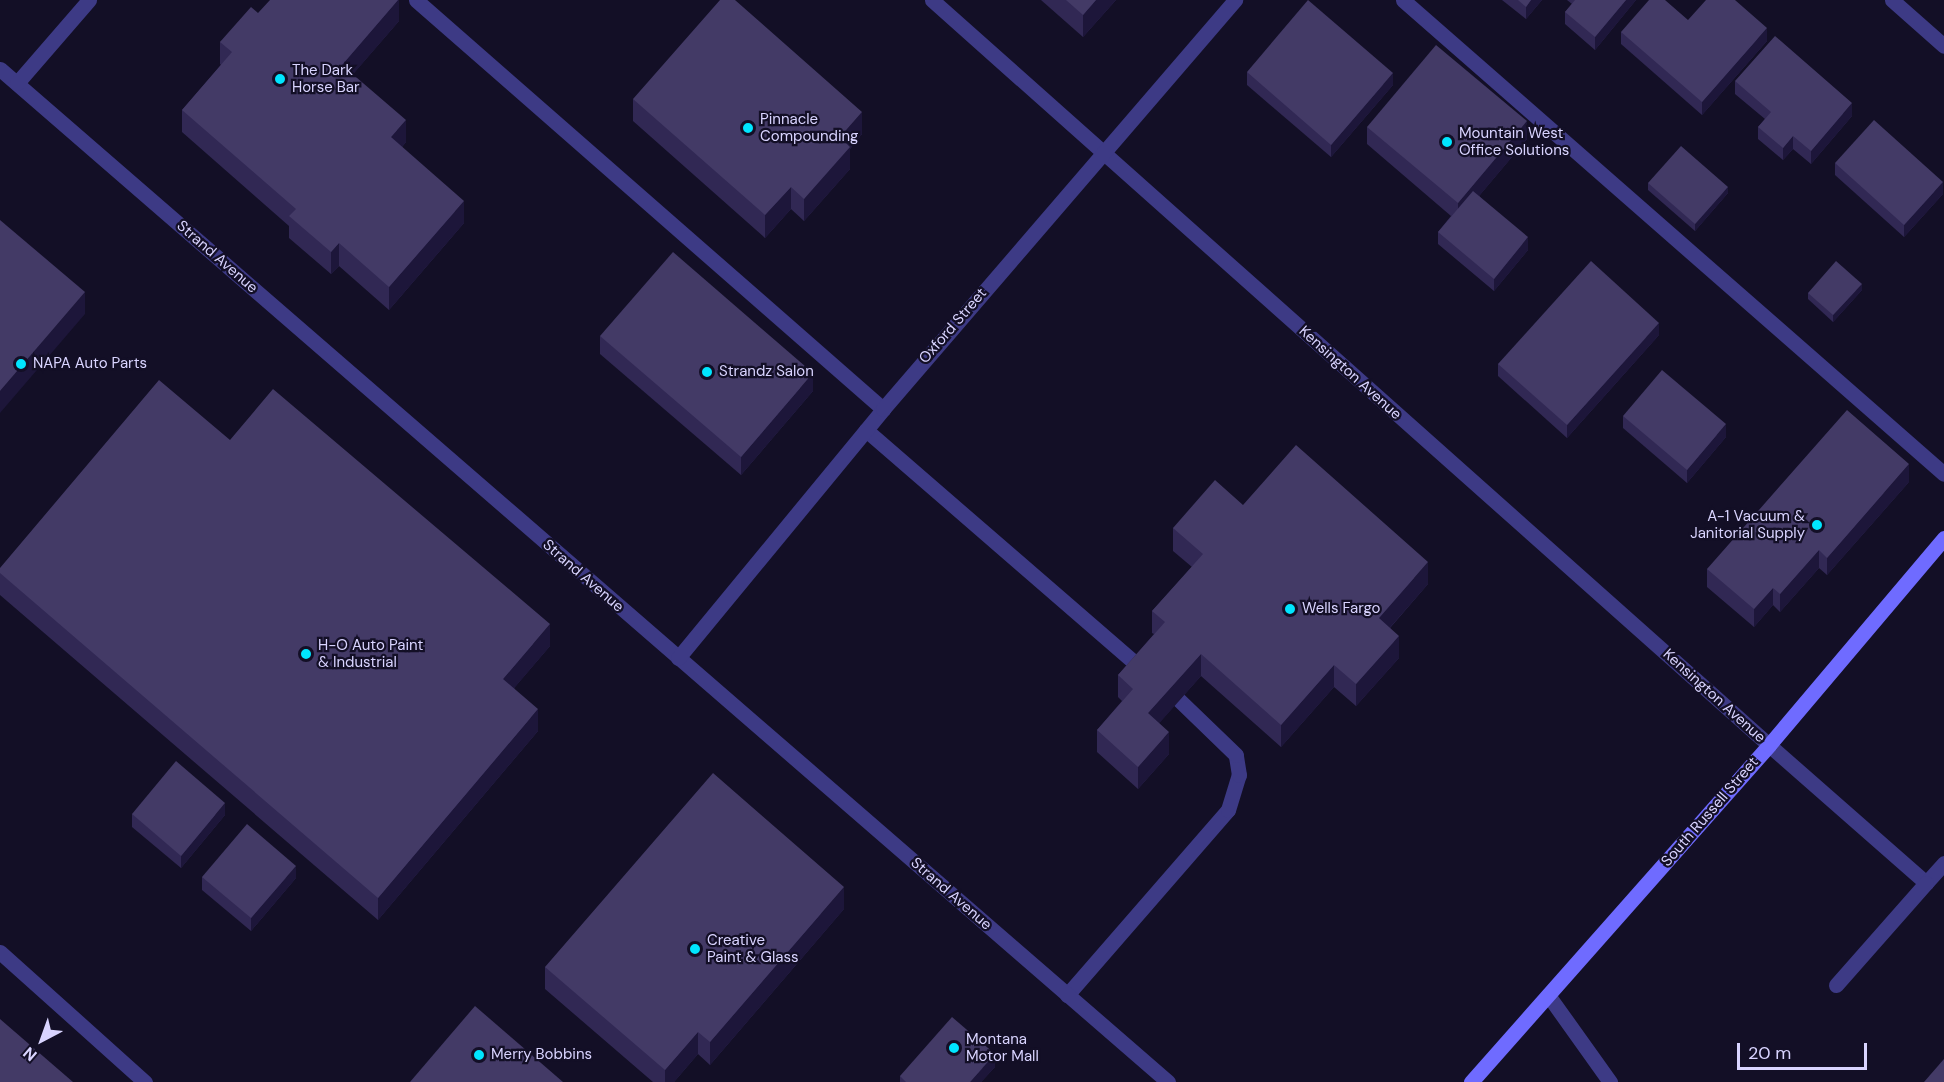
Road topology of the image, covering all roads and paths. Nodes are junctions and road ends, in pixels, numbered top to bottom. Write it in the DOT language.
graph roads {
  1 [pos="89,0"];
  2 [pos="416,0"];
  3 [pos="932,0"];
  4 [pos="1235,0"];
  5 [pos="1403,0"];
  6 [pos="1892,0"];
  7 [pos="1944,46"];
  8 [pos="0,69"];
  9 [pos="17,83"];
  10 [pos="1102,152"];
  11 [pos="883,408"];
  12 [pos="866,430"];
  13 [pos="1944,474"];
  14 [pos="1944,538"];
  15 [pos="678,658"];
  16 [pos="1142,669"];
  17 [pos="1179,700"];
  18 [pos="1769,745"];
  19 [pos="1944,862"];
  20 [pos="1926,883"];
  21 [pos="0,952"];
  22 [pos="1836,985"];
  23 [pos="1067,995"];
  24 [pos="1548,995"];
  25 [pos="145,1082"];
  26 [pos="1168,1082"];
  27 [pos="1471,1082"];
  28 [pos="1610,1082"];
  1 -- 9 [label="street"];
  2 -- 11 [label="street"];
  3 -- 10 [label="street, Kensington Avenue"];
  4 -- 10 [label="street, Oxford Street"];
  5 -- 13 [label="street"];
  6 -- 7 [label="street"];
  8 -- 9 [label="street, Strand Avenue"];
  9 -- 15 [label="street, Strand Avenue"];
  10 -- 11 [label="street, Oxford Street"];
  10 -- 18 [label="street, Kensington Avenue"];
  11 -- 12 [label="street, Oxford Street"];
  12 -- 15 [label="street, Oxford Street"];
  12 -- 16 [label="street"];
  14 -- 18 [label="main road, South Russell Street"];
  15 -- 23 [label="street, Strand Avenue"];
  17 -- 23 [label="street"];
  18 -- 20 [label="street, Kensington Avenue"];
  18 -- 24 [label="main road, South Russell Street"];
  19 -- 20 [label="street"];
  20 -- 22 [label="street"];
  21 -- 25 [label="street"];
  23 -- 26 [label="street, Strand Avenue"];
  24 -- 27 [label="main road, South Russell Street"];
  24 -- 28 [label="street"];
}
